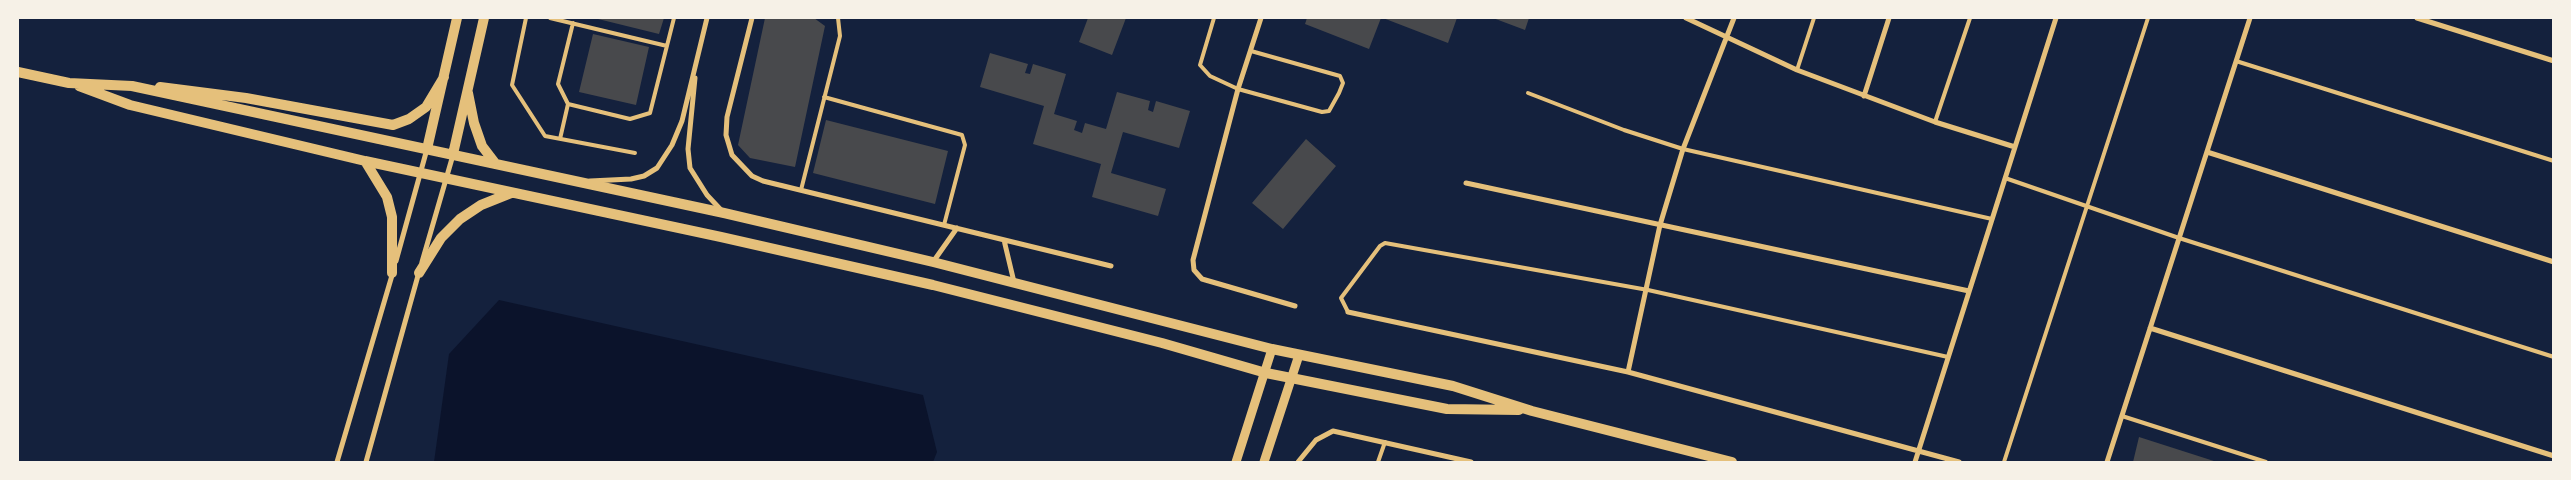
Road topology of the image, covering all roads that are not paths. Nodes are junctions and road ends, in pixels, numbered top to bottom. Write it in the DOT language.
graph roads {
  1 [pos="458,18"];
  2 [pos="484,18"];
  3 [pos="526,18"];
  4 [pos="550,18"];
  5 [pos="674,18"];
  6 [pos="707,18"];
  7 [pos="752,18"];
  8 [pos="838,18"];
  9 [pos="1214,18"];
  10 [pos="1261,18"];
  11 [pos="1686,18"];
  12 [pos="1734,18"];
  13 [pos="1814,18"];
  14 [pos="1890,18"];
  15 [pos="1970,18"];
  16 [pos="2056,18"];
  17 [pos="2148,18"];
  18 [pos="2250,18"];
  19 [pos="2417,18"];
  20 [pos="573,23"];
  21 [pos="1728,37"];
  22 [pos="667,46"];
  23 [pos="1250,51"];
  24 [pos="698,60"];
  25 [pos="2236,61"];
  26 [pos="2554,61"];
  27 [pos="1797,70"];
  28 [pos="18,72"];
  29 [pos="444,77"];
  30 [pos="69,83"];
  31 [pos="132,86"];
  32 [pos="1238,89"];
  33 [pos="467,90"];
  34 [pos="1528,93"];
  35 [pos="1864,96"];
  36 [pos="824,97"];
  37 [pos="568,104"];
  38 [pos="1935,122"];
  39 [pos="560,139"];
  40 [pos="2015,147"];
  41 [pos="427,149"];
  42 [pos="1683,149"];
  43 [pos="2207,152"];
  44 [pos="635,153"];
  45 [pos="453,154"];
  46 [pos="365,161"];
  47 [pos="2554,161"];
  48 [pos="495,163"];
  49 [pos="420,173"];
  50 [pos="2005,178"];
  51 [pos="447,179"];
  52 [pos="576,181"];
  53 [pos="1466,183"];
  54 [pos="801,190"];
  55 [pos="511,193"];
  56 [pos="2087,206"];
  57 [pos="724,213"];
  58 [pos="1992,219"];
  59 [pos="944,225"];
  60 [pos="1660,225"];
  61 [pos="958,228"];
  62 [pos="2179,238"];
  63 [pos="1004,240"];
  64 [pos="933,262"];
  65 [pos="2554,262"];
  66 [pos="1111,266"];
  67 [pos="392,273"];
  68 [pos="419,273"];
  69 [pos="1014,282"];
  70 [pos="1648,290"];
  71 [pos="1970,291"];
  72 [pos="1295,306"];
  73 [pos="1348,312"];
  74 [pos="2150,328"];
  75 [pos="1272,349"];
  76 [pos="1300,355"];
  77 [pos="1948,357"];
  78 [pos="2554,357"];
  79 [pos="1628,372"];
  80 [pos="1266,373"];
  81 [pos="1293,378"];
  82 [pos="1532,410"];
  83 [pos="2122,416"];
  84 [pos="1385,442"];
  85 [pos="1919,450"];
  86 [pos="2554,456"];
  87 [pos="1458,461"];
  88 [pos="337,462"];
  89 [pos="366,462"];
  90 [pos="1236,462"];
  91 [pos="1264,462"];
  92 [pos="1298,462"];
  93 [pos="1378,462"];
  94 [pos="1471,462"];
  95 [pos="1732,462"];
  96 [pos="1915,462"];
  97 [pos="1959,462"];
  98 [pos="2004,462"];
  99 [pos="2107,462"];
  100 [pos="2266,462"];
  1 -- 29 [label="main road"];
  2 -- 33 [label="main road"];
  3 -- 39 [label="lane"];
  4 -- 20 [label="lane"];
  5 -- 22 [label="lane"];
  6 -- 24 [label="street"];
  7 -- 54 [label="street"];
  8 -- 36 [label="lane"];
  9 -- 32 [label="lane"];
  10 -- 23 [label="street"];
  11 -- 21 [label="street"];
  12 -- 21 [label="street"];
  13 -- 27 [label="lane"];
  14 -- 35 [label="street"];
  15 -- 38 [label="lane"];
  16 -- 40 [label="street"];
  17 -- 56 [label="lane"];
  18 -- 25 [label="street"];
  19 -- 26 [label="street"];
  20 -- 22 [label="lane"];
  20 -- 37 [label="lane"];
  21 -- 27 [label="street"];
  21 -- 42 [label="street"];
  22 -- 37 [label="lane"];
  23 -- 32 [label="street"];
  23 -- 32 [label="lane"];
  24 -- 52 [label="street"];
  24 -- 57 [label="street"];
  25 -- 43 [label="street"];
  25 -- 47 [label="lane"];
  27 -- 35 [label="street"];
  28 -- 30 [label="main road"];
  29 -- 31 [label="main road"];
  29 -- 41 [label="main road"];
  30 -- 31 [label="main road"];
  30 -- 46 [label="main road"];
  31 -- 41 [label="main road"];
  32 -- 72 [label="street"];
  33 -- 45 [label="main road"];
  33 -- 48 [label="main road"];
  34 -- 42 [label="lane"];
  35 -- 38 [label="street"];
  36 -- 54 [label="lane"];
  36 -- 59 [label="lane"];
  37 -- 39 [label="lane"];
  38 -- 40 [label="street"];
  39 -- 44 [label="lane"];
  40 -- 50 [label="street"];
  41 -- 45 [label="main road"];
  41 -- 49 [label="street"];
  42 -- 58 [label="lane"];
  42 -- 60 [label="street"];
  43 -- 62 [label="street"];
  43 -- 65 [label="street"];
  45 -- 48 [label="main road"];
  45 -- 51 [label="street"];
  46 -- 49 [label="main road"];
  46 -- 67 [label="main road"];
  48 -- 52 [label="main road"];
  49 -- 51 [label="main road"];
  49 -- 67 [label="street"];
  50 -- 56 [label="lane"];
  50 -- 58 [label="street"];
  51 -- 55 [label="main road"];
  51 -- 68 [label="street"];
  52 -- 57 [label="main road"];
  53 -- 60 [label="street"];
  54 -- 59 [label="street"];
  55 -- 68 [label="main road"];
  55 -- 80 [label="main road"];
  56 -- 62 [label="lane"];
  56 -- 98 [label="lane"];
  57 -- 64 [label="main road"];
  58 -- 71 [label="street"];
  59 -- 61 [label="street"];
  60 -- 70 [label="street"];
  60 -- 71 [label="street"];
  61 -- 63 [label="street"];
  61 -- 64 [label="street"];
  62 -- 74 [label="street"];
  62 -- 78 [label="lane"];
  63 -- 66 [label="street"];
  63 -- 69 [label="street"];
  64 -- 69 [label="main road"];
  67 -- 88 [label="street"];
  68 -- 89 [label="street"];
  69 -- 75 [label="main road"];
  70 -- 73 [label="lane"];
  70 -- 77 [label="lane"];
  70 -- 79 [label="street"];
  71 -- 77 [label="street"];
  73 -- 79 [label="street"];
  74 -- 83 [label="street"];
  74 -- 86 [label="street"];
  75 -- 76 [label="main road"];
  75 -- 80 [label="street"];
  76 -- 81 [label="street"];
  76 -- 82 [label="main road"];
  77 -- 85 [label="street"];
  79 -- 85 [label="street"];
  80 -- 81 [label="main road"];
  80 -- 90 [label="street"];
  81 -- 82 [label="main road"];
  81 -- 91 [label="street"];
  82 -- 95 [label="main road"];
  83 -- 99 [label="street"];
  83 -- 100 [label="lane"];
  84 -- 87 [label="street"];
  84 -- 92 [label="street"];
  84 -- 93 [label="lane"];
  85 -- 96 [label="street"];
  85 -- 97 [label="street"];
  87 -- 94 [label="street"];
}
